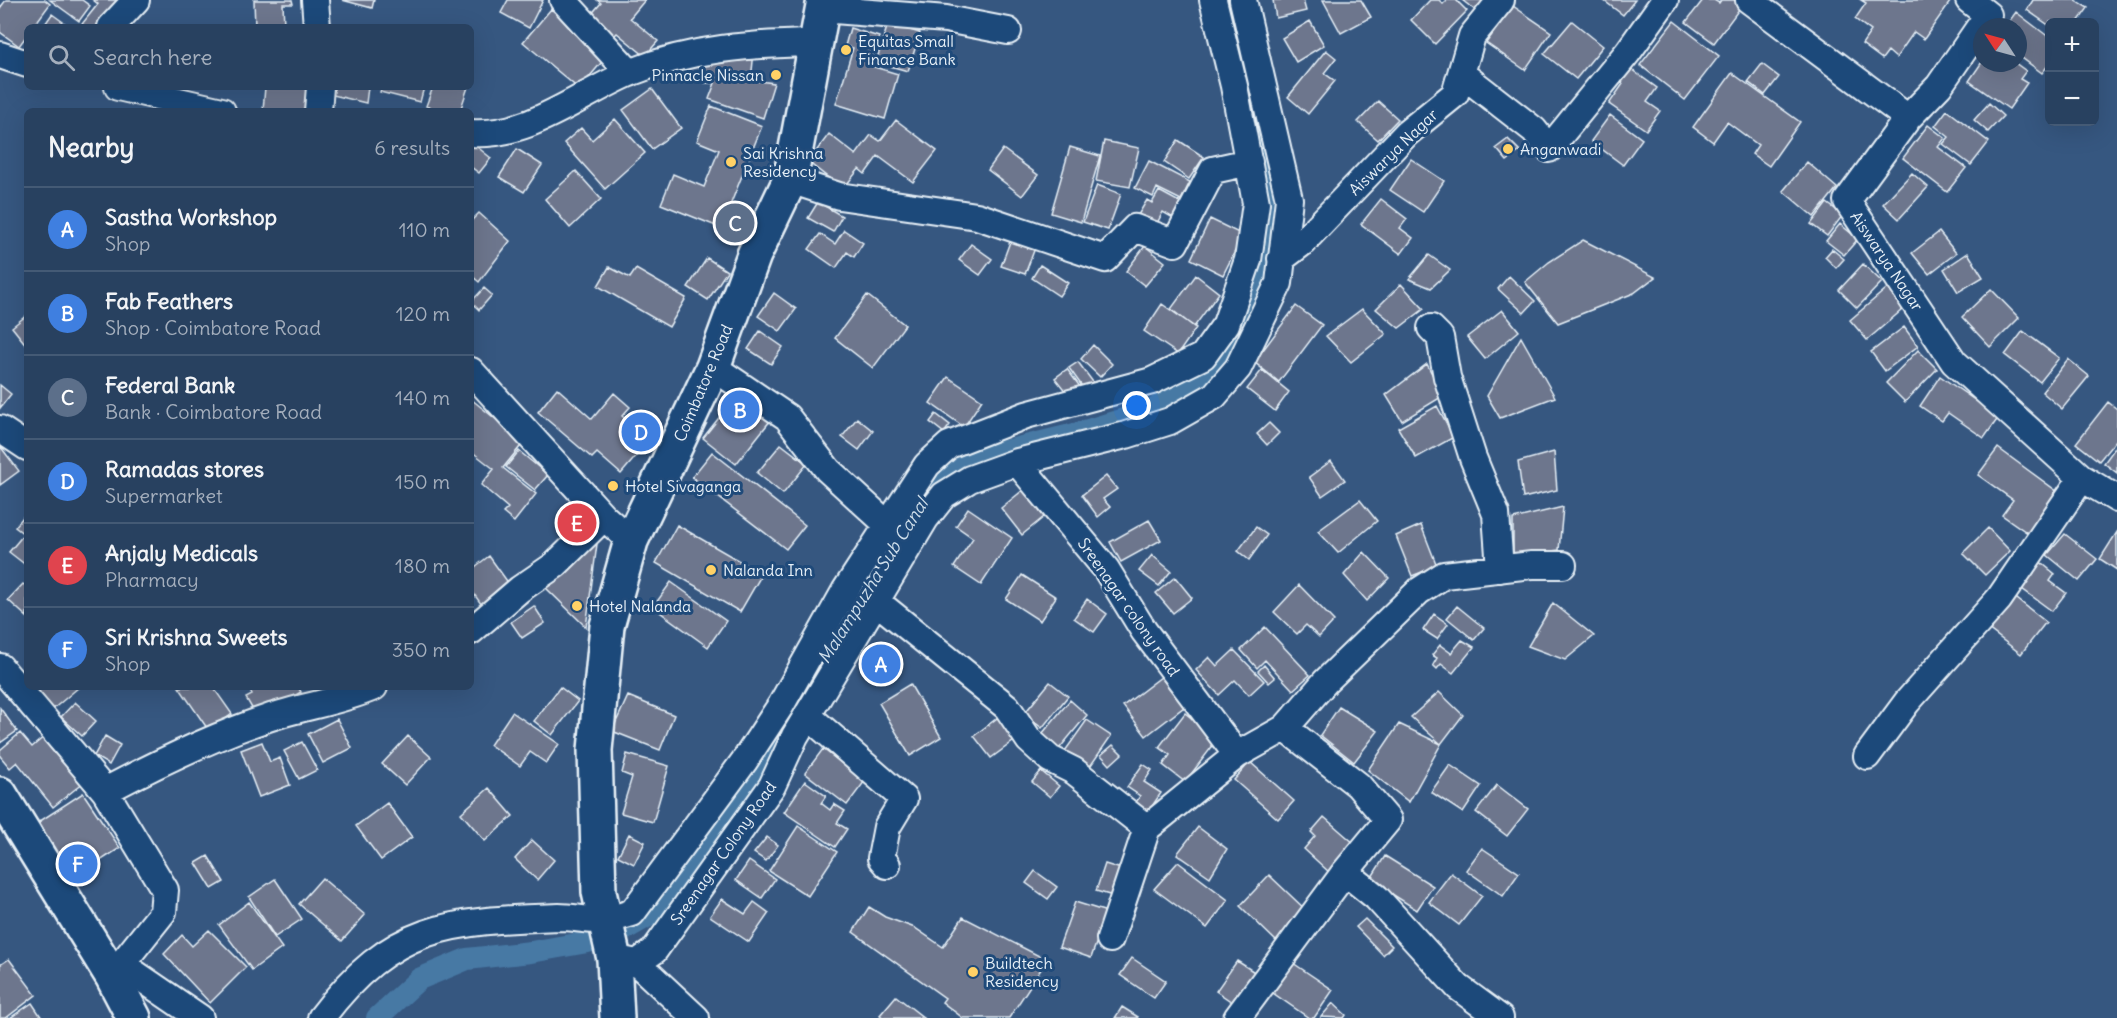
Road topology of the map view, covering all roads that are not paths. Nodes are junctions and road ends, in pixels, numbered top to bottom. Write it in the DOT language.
graph roads {
  1 [pos="136,0"];
  2 [pos="315,0"];
  3 [pos="563,0"];
  4 [pos="1213,0"];
  5 [pos="1243,0"];
  6 [pos="1501,0"];
  7 [pos="1665,0"];
  8 [pos="1749,0"];
  9 [pos="1969,0"];
  10 [pos="823,5"];
  11 [pos="114,24"];
  12 [pos="317,24"];
  13 [pos="1008,31"];
  14 [pos="816,43"];
  15 [pos="0,55"];
  16 [pos="24,63"];
  17 [pos="630,73"];
  18 [pos="1462,74"];
  19 [pos="131,90"];
  20 [pos="320,90"];
  21 [pos="209,108"];
  22 [pos="318,108"];
  23 [pos="1908,118"];
  24 [pos="474,133"];
  25 [pos="1249,162"];
  26 [pos="790,180"];
  27 [pos="1281,259"];
  28 [pos="1431,328"];
  29 [pos="713,367"];
  30 [pos="474,374"];
  31 [pos="0,429"];
  32 [pos="24,445"];
  33 [pos="1017,462"];
  34 [pos="2082,478"];
  35 [pos="2117,499"];
  36 [pos="604,517"];
  37 [pos="888,525"];
  38 [pos="915,539"];
  39 [pos="631,541"];
  40 [pos="1563,565"];
  41 [pos="1500,569"];
  42 [pos="877,602"];
  43 [pos="474,628"];
  44 [pos="0,667"];
  45 [pos="342,692"];
  46 [pos="807,715"];
  47 [pos="1286,728"];
  48 [pos="1237,755"];
  49 [pos="1867,756"];
  50 [pos="105,792"];
  51 [pos="0,794"];
  52 [pos="1147,828"];
  53 [pos="0,834"];
  54 [pos="887,865"];
  55 [pos="1345,872"];
  56 [pos="607,921"];
  57 [pos="1110,939"];
  58 [pos="625,961"];
  59 [pos="117,970"];
  60 [pos="111,1018"];
  61 [pos="134,1018"];
  62 [pos="200,1018"];
  63 [pos="321,1018"];
  64 [pos="617,1018"];
  65 [pos="696,1018"];
  66 [pos="1237,1018"];
  67 [pos="1500,1018"];
  1 -- 11 [label="street"];
  2 -- 12 [label="street"];
  3 -- 17 [label="street"];
  4 -- 25 [label="street"];
  5 -- 27 [label="street, Sreenagar Colony Road"];
  6 -- 18 [label="street, Aiswarya Nagar"];
  7 -- 18 [label="street"];
  8 -- 23 [label="street"];
  9 -- 23 [label="street"];
  10 -- 13 [label="street"];
  10 -- 14 [label="main road, Coimbatore Road"];
  14 -- 17 [label="street"];
  14 -- 26 [label="main road, Coimbatore Road"];
  15 -- 16 [label="street"];
  17 -- 24 [label="street"];
  18 -- 27 [label="street, Aiswarya Nagar"];
  19 -- 21 [label="street"];
  20 -- 22 [label="street"];
  23 -- 34 [label="street, Aiswarya Nagar"];
  25 -- 26 [label="street"];
  25 -- 37 [label="street"];
  26 -- 29 [label="main road, Coimbatore Road"];
  27 -- 33 [label="street, Sreenagar Colony Road"];
  28 -- 41 [label="street"];
  29 -- 37 [label="street"];
  29 -- 39 [label="main road, Coimbatore Road"];
  30 -- 36 [label="street"];
  31 -- 32 [label="street"];
  33 -- 38 [label="street, Sreenagar Colony Road"];
  33 -- 48 [label="street, Sreenagar colony road"];
  34 -- 35 [label="street, Aiswarya Nagar"];
  34 -- 49 [label="street"];
  36 -- 39 [label="street"];
  36 -- 43 [label="street"];
  37 -- 38 [label="street"];
  37 -- 56 [label="street"];
  38 -- 42 [label="street, Sreenagar Colony Road"];
  39 -- 56 [label="main road, Coimbatore Road"];
  40 -- 41 [label="street"];
  41 -- 47 [label="street"];
  42 -- 46 [label="street, Sreenagar Colony Road"];
  42 -- 52 [label="street"];
  44 -- 50 [label="street"];
  45 -- 50 [label="street"];
  46 -- 54 [label="street"];
  46 -- 58 [label="street, Sreenagar Colony Road"];
  47 -- 48 [label="street"];
  47 -- 55 [label="street"];
  48 -- 52 [label="street"];
  50 -- 59 [label="street"];
  51 -- 59 [label="main road"];
  52 -- 57 [label="street"];
  53 -- 60 [label="main road"];
  55 -- 66 [label="street"];
  55 -- 67 [label="street"];
  56 -- 58 [label="main road, Coimbatore Road"];
  56 -- 63 [label="street"];
  58 -- 64 [label="main road, Coimbatore Road"];
  58 -- 65 [label="street"];
  59 -- 61 [label="main road"];
  59 -- 62 [label="street"];
}
